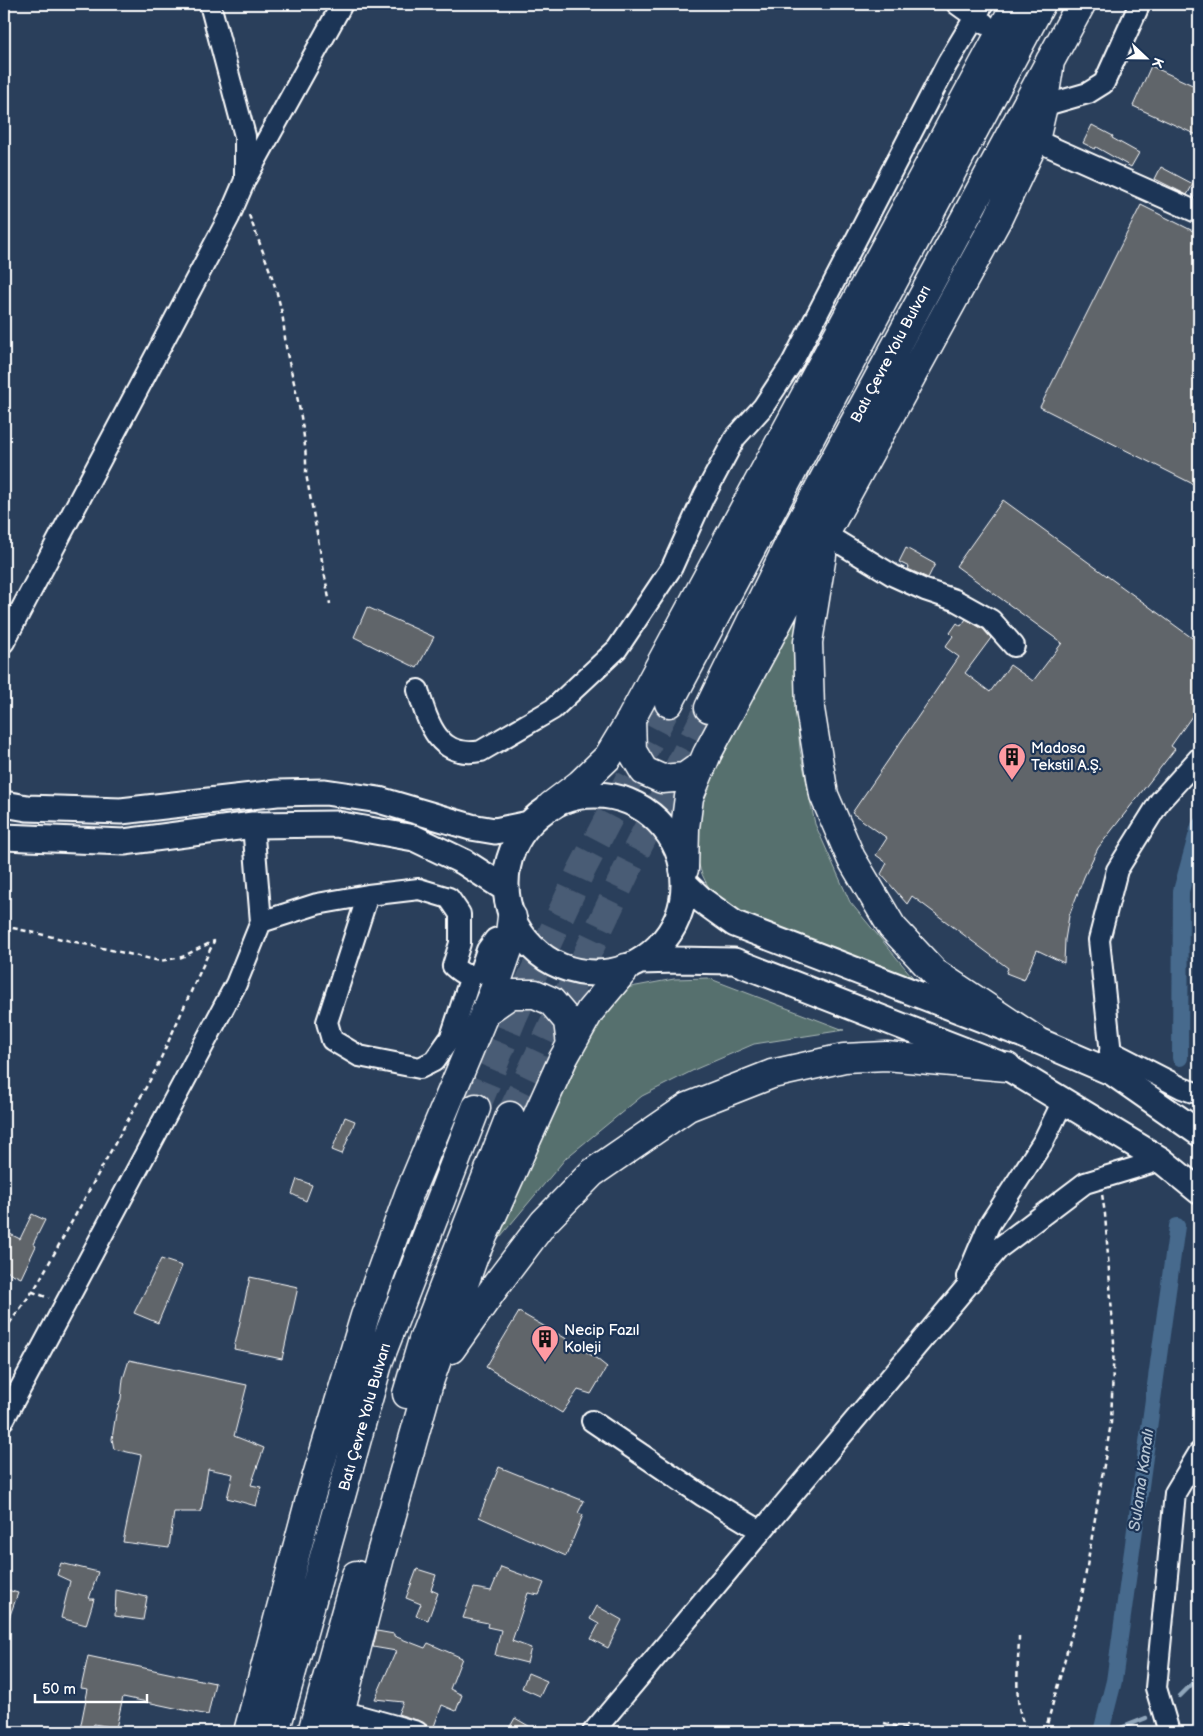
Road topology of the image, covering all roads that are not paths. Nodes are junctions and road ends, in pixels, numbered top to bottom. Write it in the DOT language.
graph roads {
  1 [pos="210,4"];
  2 [pos="342,4"];
  3 [pos="956,4"];
  4 [pos="1016,4"];
  5 [pos="1041,4"];
  6 [pos="1081,4"];
  7 [pos="1138,4"];
  8 [pos="979,10"];
  9 [pos="999,34"];
  10 [pos="1050,61"];
  11 [pos="1043,106"];
  12 [pos="1035,140"];
  13 [pos="243,185"];
  14 [pos="1199,213"];
  15 [pos="825,534"];
  16 [pos="4,642"];
  17 [pos="1014,646"];
  18 [pos="418,690"];
  19 [pos="669,703"];
  20 [pos="710,708"];
  21 [pos="631,719"];
  22 [pos="1199,758"];
  23 [pos="702,765"];
  24 [pos="4,804"];
  25 [pos="551,806"];
  26 [pos="529,824"];
  27 [pos="253,825"];
  28 [pos="4,837"];
  29 [pos="684,876"];
  30 [pos="506,889"];
  31 [pos="368,895"];
  32 [pos="261,922"];
  33 [pos="511,926"];
  34 [pos="634,965"];
  35 [pos="471,976"];
  36 [pos="485,1012"];
  37 [pos="1034,1039"];
  38 [pos="571,1045"];
  39 [pos="1112,1062"];
  40 [pos="1007,1067"];
  41 [pos="1199,1092"];
  42 [pos="1063,1101"];
  43 [pos="476,1108"];
  44 [pos="510,1116"];
  45 [pos="1199,1133"];
  46 [pos="1161,1160"];
  47 [pos="1199,1191"];
  48 [pos="960,1295"];
  49 [pos="430,1379"];
  50 [pos="4,1419"];
  51 [pos="592,1420"];
  52 [pos="1199,1453"];
  53 [pos="761,1532"];
  54 [pos="338,1722"];
  55 [pos="1163,1728"];
  56 [pos="248,1732"];
  57 [pos="275,1732"];
  58 [pos="312,1732"];
  59 [pos="417,1732"];
  60 [pos="593,1732"];
  1 -- 13 [label="street"];
  2 -- 13 [label="street"];
  3 -- 8 [label="street"];
  4 -- 9 [label="highway"];
  5 -- 19 [label="highway, Batı Çevre Yolu Bulvarı"];
  6 -- 10 [label="highway, Batı Çevre Yolu Bulvarı"];
  7 -- 11 [label="street"];
  8 -- 9 [label="street"];
  8 -- 18 [label="street"];
  9 -- 21 [label="highway"];
  10 -- 11 [label="highway"];
  10 -- 20 [label="highway, Batı Çevre Yolu Bulvarı"];
  11 -- 12 [label="highway"];
  12 -- 14 [label="street"];
  12 -- 15 [label="highway"];
  13 -- 16 [label="street"];
  15 -- 17 [label="street"];
  15 -- 23 [label="highway"];
  15 -- 37 [label="highway"];
  21 -- 23 [label="highway"];
  21 -- 25 [label="highway"];
  22 -- 39 [label="street"];
  23 -- 29 [label="highway"];
  24 -- 26 [label="main road"];
  25 -- 26 [label="main road"];
  25 -- 29 [label="main road"];
  26 -- 30 [label="main road"];
  27 -- 28 [label="main road"];
  27 -- 30 [label="main road"];
  27 -- 32 [label="street"];
  29 -- 34 [label="main road"];
  29 -- 37 [label="main road"];
  30 -- 33 [label="main road"];
  31 -- 32 [label="street"];
  31 -- 35 [label="street"];
  31 -- 35 [label="street"];
  32 -- 50 [label="street"];
  33 -- 34 [label="main road"];
  33 -- 35 [label="street"];
  33 -- 36 [label="highway"];
  34 -- 38 [label="highway"];
  34 -- 40 [label="main road"];
  36 -- 38 [label="highway"];
  36 -- 56 [label="highway"];
  37 -- 39 [label="main road"];
  38 -- 49 [label="highway"];
  39 -- 41 [label="street"];
  39 -- 45 [label="main road"];
  40 -- 42 [label="main road"];
  40 -- 49 [label="highway"];
  42 -- 46 [label="main road"];
  42 -- 48 [label="street"];
  43 -- 57 [label="highway, Batı Çevre Yolu Bulvarı"];
  44 -- 58 [label="highway"];
  46 -- 47 [label="main road"];
  46 -- 48 [label="street"];
  48 -- 53 [label="street"];
  49 -- 54 [label="highway"];
  51 -- 53 [label="street"];
  52 -- 55 [label="street"];
  53 -- 60 [label="street"];
  54 -- 59 [label="street"];
}
